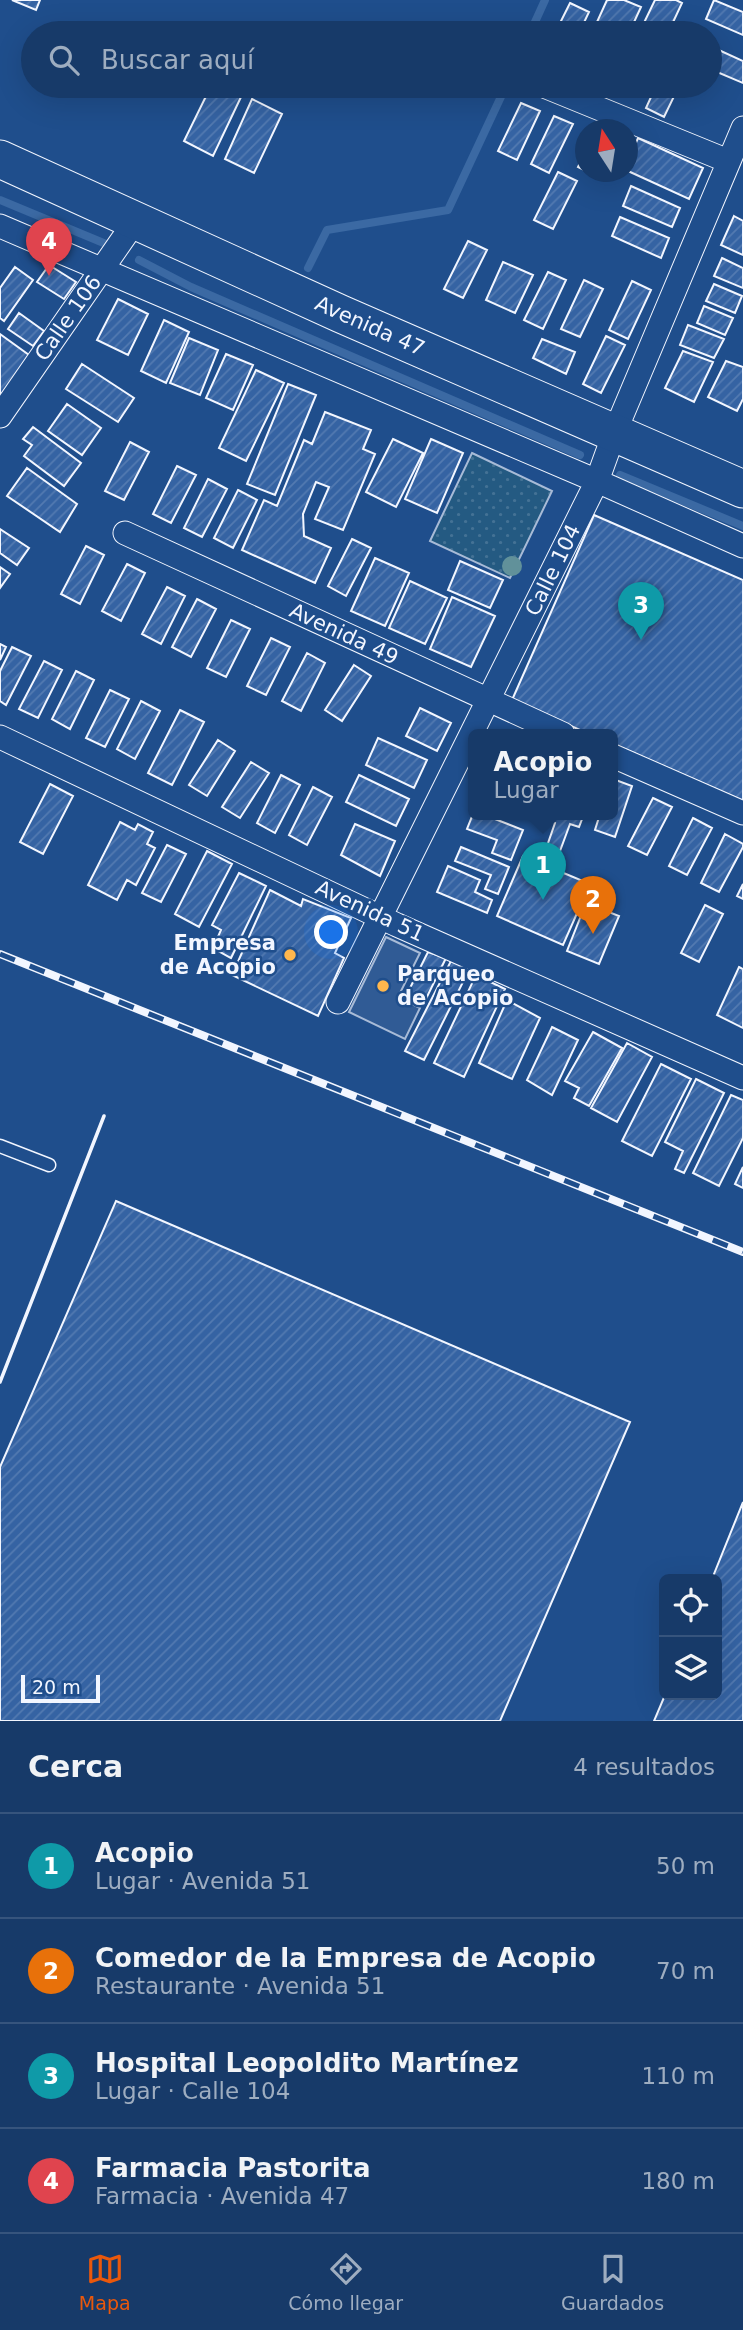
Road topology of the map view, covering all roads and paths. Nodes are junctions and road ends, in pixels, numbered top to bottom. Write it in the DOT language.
graph roads {
  1 [pos="573,98"];
  2 [pos="743,128"];
  3 [pos="0,159"];
  4 [pos="728,161"];
  5 [pos="136,220"];
  6 [pos="0,226"];
  7 [pos="102,269"];
  8 [pos="0,416"];
  9 [pos="614,434"];
  10 [pos="597,481"];
  11 [pos="743,489"];
  12 [pos="125,533"];
  13 [pos="743,546"];
  14 [pos="489,701"];
  15 [pos="477,729"];
  16 [pos="552,729"];
  17 [pos="0,737"];
  18 [pos="468,749"];
  19 [pos="618,758"];
  20 [pos="743,813"];
  21 [pos="390,928"];
  22 [pos="338,1002"];
  23 [pos="743,1078"];
  24 [pos="0,1146"];
  25 [pos="49,1165"];
  1 -- 4 [label="street"];
  2 -- 4 [label="street, Calle 104"];
  3 -- 5 [label="main road, Avenida 47"];
  4 -- 9 [label="street, Calle 104"];
  5 -- 7 [label="street, Calle 106"];
  5 -- 9 [label="main road, Avenida 47"];
  6 -- 7 [label="street"];
  7 -- 8 [label="street, Calle 106"];
  7 -- 10 [label="street"];
  9 -- 10 [label="street, Calle 104"];
  9 -- 11 [label="main road, Avenida 47"];
  10 -- 13 [label="street"];
  10 -- 14 [label="street, Calle 104"];
  12 -- 14 [label="street, Avenida 49"];
  14 -- 15 [label="street, Calle 104"];
  14 -- 16 [label="street, Avenida 49"];
  17 -- 21 [label="street, Avenida 51"];
  18 -- 21 [label="street, Calle 104"];
  19 -- 20 [label="street"];
  21 -- 22 [label="street, Calle 104"];
  21 -- 23 [label="street, Avenida 51"];
  24 -- 25 [label="lane"];
}
